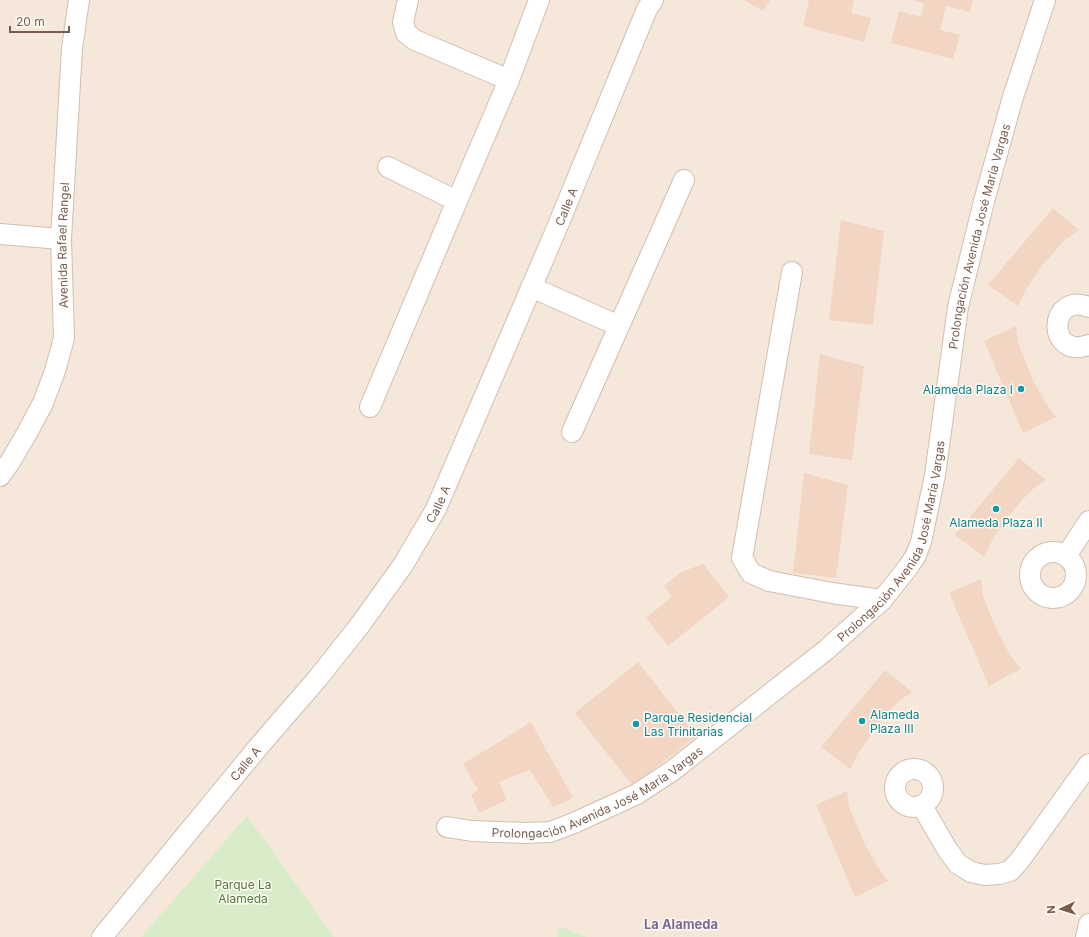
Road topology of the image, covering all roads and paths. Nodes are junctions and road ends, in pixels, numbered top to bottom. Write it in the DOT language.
graph roads {
  1 [pos="79,0"];
  2 [pos="408,0"];
  3 [pos="539,0"];
  4 [pos="652,0"];
  5 [pos="1045,0"];
  6 [pos="509,80"];
  7 [pos="388,167"];
  8 [pos="684,180"];
  9 [pos="456,201"];
  10 [pos="0,234"];
  11 [pos="61,239"];
  12 [pos="792,272"];
  13 [pos="532,287"];
  14 [pos="1089,307"];
  15 [pos="619,326"];
  16 [pos="1089,345"];
  17 [pos="370,407"];
  18 [pos="572,432"];
  19 [pos="0,476"];
  20 [pos="1089,521"];
  21 [pos="1066,556"];
  22 [pos="882,600"];
  23 [pos="1089,764"];
  24 [pos="922,806"];
  25 [pos="447,827"];
  26 [pos="1089,924"];
  27 [pos="102,937"];
  28 [pos="1086,937"];
  1 -- 11 [label="street, Avenida Rafael Rangel"];
  2 -- 6 [label="street"];
  3 -- 6 [label="street"];
  4 -- 13 [label="street, Calle A"];
  5 -- 22 [label="street, Prolongación Avenida José María Vargas"];
  6 -- 9 [label="street"];
  7 -- 9 [label="street"];
  8 -- 15 [label="street"];
  9 -- 17 [label="street"];
  10 -- 11 [label="street"];
  11 -- 19 [label="street, Avenida Rafael Rangel"];
  12 -- 22 [label="street"];
  13 -- 15 [label="street"];
  13 -- 27 [label="street, Calle A"];
  14 -- 16 [label="street"];
  15 -- 18 [label="street"];
  20 -- 21 [label="street"];
  22 -- 25 [label="street, Prolongación Avenida José María Vargas"];
  23 -- 24 [label="street"];
  26 -- 28 [label="street"];
}
